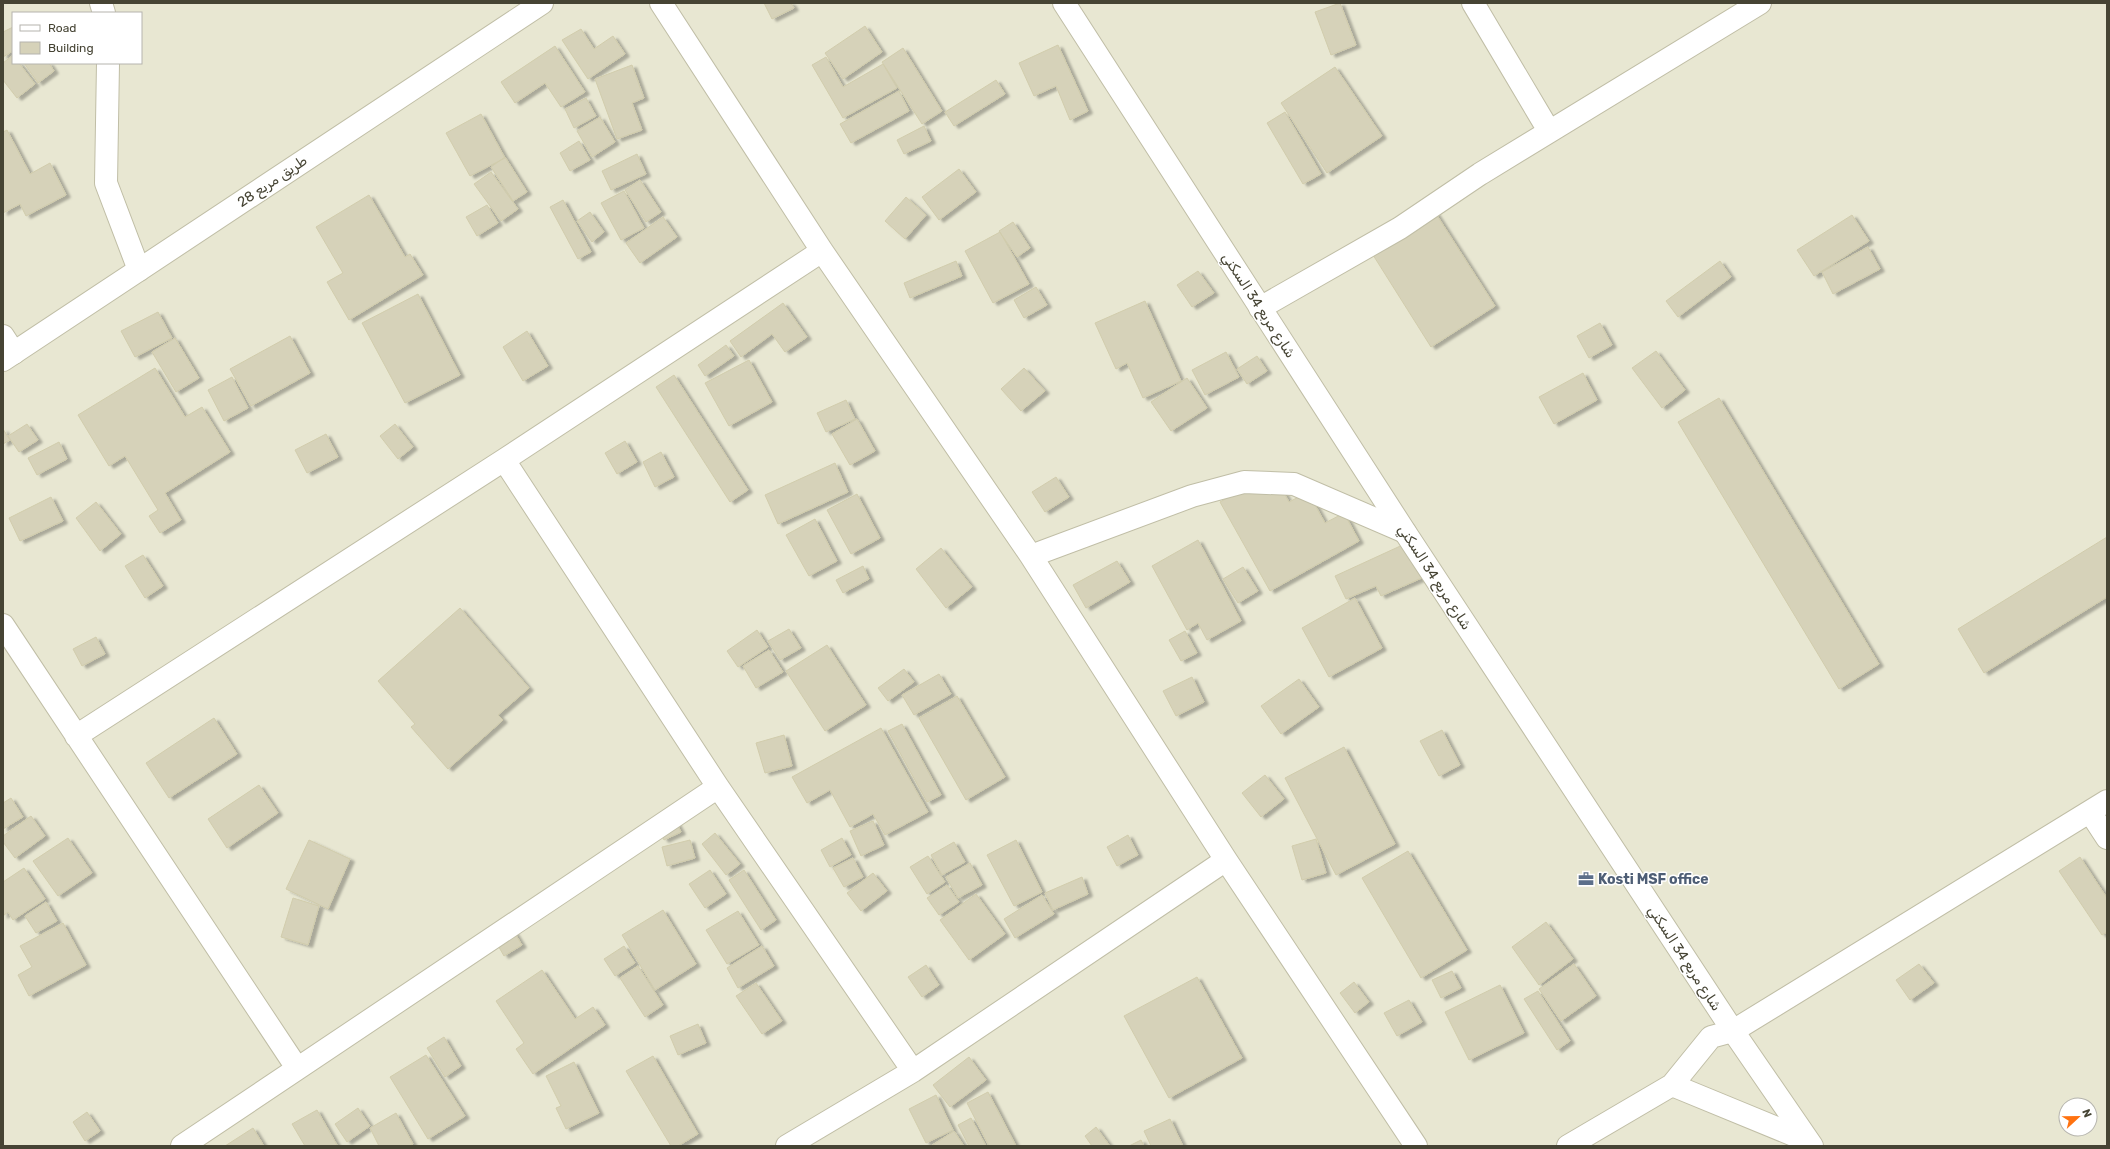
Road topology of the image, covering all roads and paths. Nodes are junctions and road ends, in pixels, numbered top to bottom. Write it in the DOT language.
graph roads {
  1 [pos="542,3"];
  2 [pos="661,3"];
  3 [pos="1064,3"];
  4 [pos="1473,3"];
  5 [pos="1760,3"];
  6 [pos="108,64"];
  7 [pos="1549,131"];
  8 [pos="822,251"];
  9 [pos="139,270"];
  10 [pos="1260,308"];
  11 [pos="7,350"];
  12 [pos="504,460"];
  13 [pos="1405,532"];
  14 [pos="1031,556"];
  15 [pos="3,625"];
  16 [pos="76,736"];
  17 [pos="718,787"];
  18 [pos="2099,806"];
  19 [pos="2107,838"];
  20 [pos="1226,860"];
  21 [pos="1733,1031"];
  22 [pos="297,1068"];
  23 [pos="913,1071"];
  24 [pos="1672,1085"];
  25 [pos="1810,1143"];
  26 [pos="182,1146"];
  27 [pos="787,1146"];
  28 [pos="1416,1146"];
  29 [pos="1568,1146"];
  1 -- 9 [label="street, طريق مربع 28"];
  2 -- 8 [label="street"];
  3 -- 10 [label="street, شارع مربع 34 السكني"];
  4 -- 7 [label="street"];
  5 -- 7 [label="street"];
  6 -- 9 [label="street"];
  7 -- 10 [label="street"];
  8 -- 12 [label="street"];
  8 -- 14 [label="street"];
  9 -- 11 [label="street, طريق مربع 28"];
  10 -- 13 [label="street, شارع مربع 34 السكني"];
  12 -- 16 [label="street"];
  12 -- 17 [label="street"];
  13 -- 14 [label="street"];
  13 -- 21 [label="street, شارع مربع 34 السكني"];
  14 -- 20 [label="street"];
  15 -- 16 [label="street"];
  16 -- 22 [label="street"];
  17 -- 22 [label="street"];
  17 -- 23 [label="street"];
  18 -- 19 [label="street"];
  18 -- 21 [label="street"];
  20 -- 23 [label="street"];
  20 -- 28 [label="street"];
  21 -- 24 [label="street"];
  21 -- 25 [label="street, شارع مربع 34 السكني"];
  22 -- 26 [label="street"];
  23 -- 27 [label="street"];
  24 -- 25 [label="street"];
  24 -- 29 [label="street"];
}
